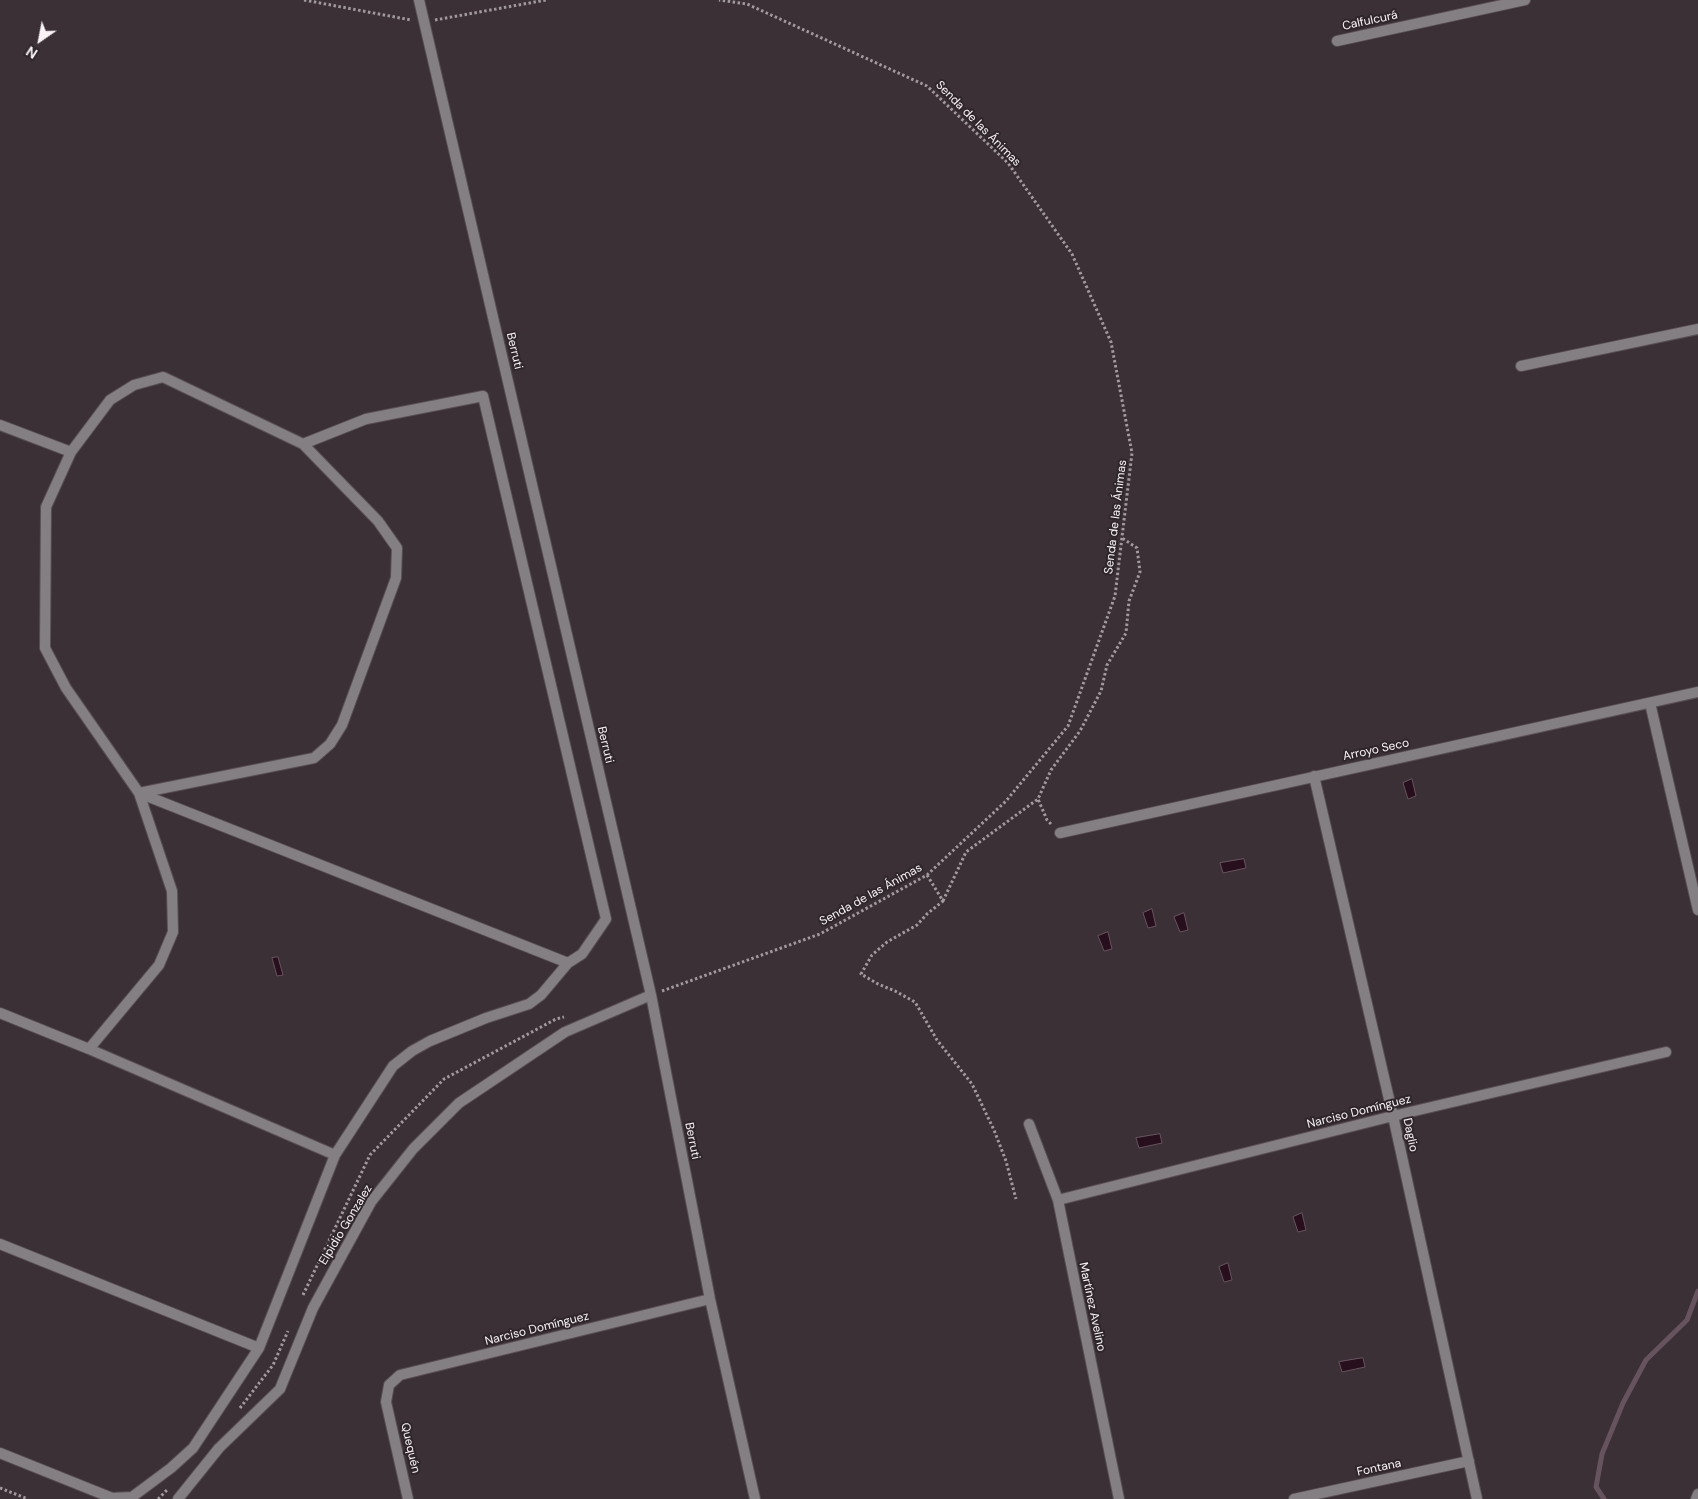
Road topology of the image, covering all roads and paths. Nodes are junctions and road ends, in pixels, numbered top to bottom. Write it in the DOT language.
graph roads {
  1 [pos="304,0"];
  2 [pos="420,0"];
  3 [pos="546,0"];
  4 [pos="719,0"];
  5 [pos="1526,0"];
  6 [pos="429,21"];
  7 [pos="1337,41"];
  8 [pos="1698,329"];
  9 [pos="1521,366"];
  10 [pos="0,425"];
  11 [pos="303,444"];
  12 [pos="71,452"];
  13 [pos="1122,538"];
  14 [pos="1698,692"];
  15 [pos="1650,704"];
  16 [pos="1314,776"];
  17 [pos="139,793"];
  18 [pos="1038,799"];
  19 [pos="1060,833"];
  20 [pos="927,874"];
  21 [pos="943,901"];
  22 [pos="1698,910"];
  23 [pos="568,963"];
  24 [pos="651,995"];
  25 [pos="0,1013"];
  26 [pos="89,1049"];
  27 [pos="1666,1052"];
  28 [pos="1393,1116"];
  29 [pos="1029,1124"];
  30 [pos="335,1155"];
  31 [pos="1016,1199"];
  32 [pos="1058,1200"];
  33 [pos="0,1244"];
  34 [pos="710,1299"];
  35 [pos="259,1348"];
  36 [pos="386,1402"];
  37 [pos="0,1453"];
  38 [pos="1469,1461"];
  39 [pos="0,1488"];
  40 [pos="1698,1494"];
  41 [pos="28,1499"];
  42 [pos="178,1499"];
  43 [pos="408,1499"];
  44 [pos="755,1499"];
  45 [pos="1119,1499"];
  46 [pos="1294,1499"];
  47 [pos="1477,1499"];
  48 [pos="1696,1499"];
  1 -- 6 [label="path"];
  2 -- 6 [label="street, Berruti"];
  3 -- 6 [label="path"];
  4 -- 13 [label="path, Senda de las Ánimas"];
  5 -- 7 [label="street, Calfulcurá"];
  6 -- 24 [label="street, Berruti"];
  8 -- 9 [label="street"];
  10 -- 12 [label="street"];
  11 -- 12 [label="street"];
  11 -- 17 [label="street"];
  11 -- 23 [label="street"];
  12 -- 17 [label="street"];
  13 -- 18 [label="path"];
  13 -- 20 [label="path, Senda de las Ánimas"];
  14 -- 15 [label="street, Arroyo Seco"];
  15 -- 16 [label="street, Arroyo Seco"];
  15 -- 22 [label="street"];
  16 -- 19 [label="street, Arroyo Seco"];
  16 -- 28 [label="street, Daglio"];
  17 -- 23 [label="street"];
  17 -- 26 [label="street"];
  18 -- 19 [label="path"];
  18 -- 21 [label="path"];
  20 -- 21 [label="path"];
  20 -- 24 [label="path, Senda de las Ánimas"];
  21 -- 31 [label="path"];
  23 -- 30 [label="street"];
  24 -- 34 [label="street, Berruti"];
  24 -- 42 [label="street, Elpidio Gonzalez"];
  25 -- 26 [label="street"];
  26 -- 30 [label="street"];
  27 -- 28 [label="street, Narciso Domínguez"];
  28 -- 32 [label="street, Narciso Domínguez"];
  28 -- 38 [label="street, Daglio"];
  29 -- 32 [label="street, Martínez Avelino"];
  30 -- 35 [label="street"];
  32 -- 45 [label="street, Martínez Avelino"];
  33 -- 35 [label="street"];
  34 -- 36 [label="street, Narciso Domínguez"];
  34 -- 44 [label="street, Berruti"];
  35 -- 37 [label="street"];
  36 -- 43 [label="street, Quequén"];
  38 -- 46 [label="street, Fontana"];
  38 -- 47 [label="street, Daglio"];
  39 -- 41 [label="path"];
  40 -- 48 [label="street"];
}
